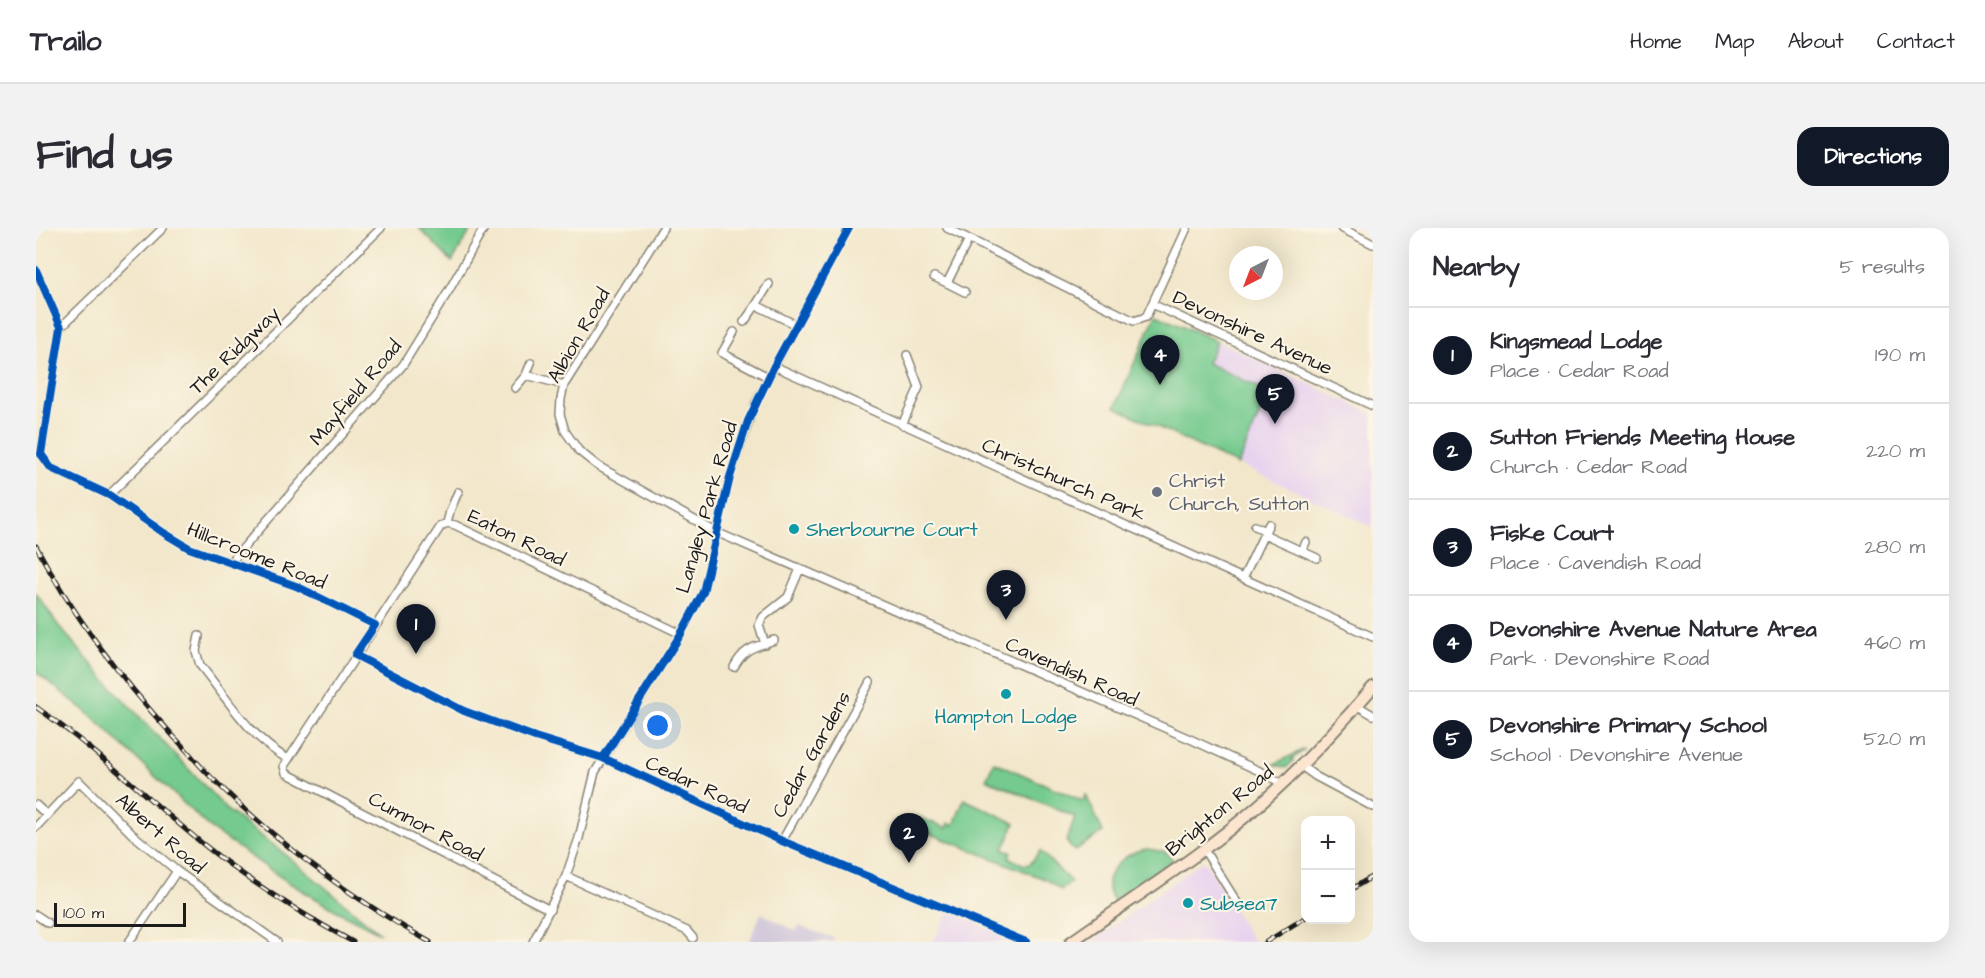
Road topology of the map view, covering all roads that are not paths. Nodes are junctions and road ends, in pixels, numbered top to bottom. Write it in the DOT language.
graph roads {
  1 [pos="163,228"];
  2 [pos="381,228"];
  3 [pos="484,228"];
  4 [pos="663,228"];
  5 [pos="849,228"];
  6 [pos="947,228"];
  7 [pos="1187,228"];
  8 [pos="1341,228"];
  9 [pos="969,239"];
  10 [pos="1373,244"];
  11 [pos="36,270"];
  12 [pos="934,277"];
  13 [pos="769,284"];
  14 [pos="948,284"];
  15 [pos="965,292"];
  16 [pos="1152,304"];
  17 [pos="756,305"];
  18 [pos="744,322"];
  19 [pos="796,325"];
  20 [pos="60,327"];
  21 [pos="734,332"];
  22 [pos="722,353"];
  23 [pos="907,355"];
  24 [pos="717,361"];
  25 [pos="531,363"];
  26 [pos="774,366"];
  27 [pos="526,375"];
  28 [pos="768,377"];
  29 [pos="564,384"];
  30 [pos="515,388"];
  31 [pos="1373,406"];
  32 [pos="902,425"];
  33 [pos="38,455"];
  34 [pos="458,492"];
  35 [pos="109,495"];
  36 [pos="447,523"];
  37 [pos="1255,526"];
  38 [pos="1266,530"];
  39 [pos="716,532"];
  40 [pos="1306,542"];
  41 [pos="1302,551"];
  42 [pos="1317,558"];
  43 [pos="231,562"];
  44 [pos="800,569"];
  45 [pos="1243,578"];
  46 [pos="375,626"];
  47 [pos="681,634"];
  48 [pos="199,636"];
  49 [pos="1373,637"];
  50 [pos="774,640"];
  51 [pos="765,644"];
  52 [pos="355,655"];
  53 [pos="734,667"];
  54 [pos="870,682"];
  55 [pos="1373,687"];
  56 [pos="1356,705"];
  57 [pos="1373,715"];
  58 [pos="603,758"];
  59 [pos="288,759"];
  60 [pos="1300,765"];
  61 [pos="286,773"];
  62 [pos="1282,784"];
  63 [pos="36,805"];
  64 [pos="1373,807"];
  65 [pos="47,815"];
  66 [pos="36,827"];
  67 [pos="782,841"];
  68 [pos="1203,849"];
  69 [pos="177,871"];
  70 [pos="566,876"];
  71 [pos="1238,904"];
  72 [pos="550,909"];
  73 [pos="38,917"];
  74 [pos="48,923"];
  75 [pos="36,926"];
  76 [pos="693,938"];
  77 [pos="129,942"];
  78 [pos="277,942"];
  79 [pos="533,942"];
  80 [pos="1026,942"];
  81 [pos="1071,942"];
  1 -- 20 [label="street"];
  2 -- 35 [label="street, The Ridgway"];
  3 -- 43 [label="street, Mayfield Road"];
  4 -- 29 [label="street, Albion Road"];
  5 -- 19 [label="street, Langley Park Road"];
  6 -- 9 [label="street"];
  7 -- 16 [label="street"];
  8 -- 10 [label="street"];
  9 -- 14 [label="street"];
  9 -- 16 [label="street"];
  11 -- 20 [label="street"];
  12 -- 14 [label="street"];
  13 -- 17 [label="street"];
  14 -- 15 [label="street"];
  16 -- 31 [label="street, Devonshire Avenue"];
  17 -- 18 [label="street"];
  17 -- 19 [label="street"];
  19 -- 26 [label="street, Langley Park Road"];
  20 -- 33 [label="street"];
  21 -- 22 [label="street"];
  22 -- 24 [label="street"];
  22 -- 28 [label="street"];
  23 -- 32 [label="street"];
  25 -- 27 [label="street"];
  26 -- 28 [label="street, Langley Park Road"];
  26 -- 32 [label="street, Christchurch Park"];
  27 -- 29 [label="street"];
  27 -- 30 [label="street"];
  28 -- 39 [label="street, Langley Park Road"];
  29 -- 39 [label="street, Albion Road"];
  32 -- 45 [label="street, Christchurch Park"];
  33 -- 35 [label="street, Hillcroome Road"];
  34 -- 36 [label="street"];
  35 -- 43 [label="street, Hillcroome Road"];
  36 -- 46 [label="street, Eaton Road"];
  36 -- 47 [label="street, Eaton Road"];
  37 -- 38 [label="street"];
  38 -- 41 [label="street"];
  38 -- 45 [label="street"];
  39 -- 44 [label="street, Cavendish Road"];
  39 -- 47 [label="street, Langley Park Road"];
  40 -- 41 [label="street"];
  41 -- 42 [label="street"];
  43 -- 46 [label="street, Hillcroome Road"];
  44 -- 51 [label="street"];
  44 -- 62 [label="street, Cavendish Road"];
  45 -- 49 [label="street, Christchurch Park"];
  46 -- 52 [label="street, Eaton Road"];
  47 -- 58 [label="street, Langley Park Road"];
  48 -- 59 [label="street"];
  50 -- 51 [label="street"];
  51 -- 53 [label="street"];
  52 -- 58 [label="street, Cedar Road"];
  52 -- 59 [label="street, Eaton Road"];
  54 -- 67 [label="street, Cedar Gardens"];
  55 -- 56 [label="main road, Brighton Road"];
  56 -- 57 [label="street"];
  56 -- 60 [label="main road, Brighton Road"];
  58 -- 67 [label="street, Cedar Road"];
  58 -- 70 [label="street, Langley Park Road"];
  59 -- 61 [label="street, Eaton Road"];
  60 -- 62 [label="main road, Brighton Road"];
  60 -- 64 [label="street"];
  61 -- 72 [label="street, Cumnor Road"];
  62 -- 68 [label="main road, Brighton Road"];
  63 -- 65 [label="street"];
  65 -- 66 [label="street, Albert Road"];
  65 -- 69 [label="street, Albert Road"];
  67 -- 80 [label="street, Cedar Road"];
  68 -- 71 [label="street"];
  68 -- 81 [label="main road, Brighton Road"];
  69 -- 77 [label="street"];
  69 -- 78 [label="street, Albert Road"];
  70 -- 72 [label="street, Langley Park Road"];
  70 -- 76 [label="street"];
  72 -- 79 [label="street, Langley Park Road"];
  73 -- 74 [label="street"];
  73 -- 75 [label="street"];
}
